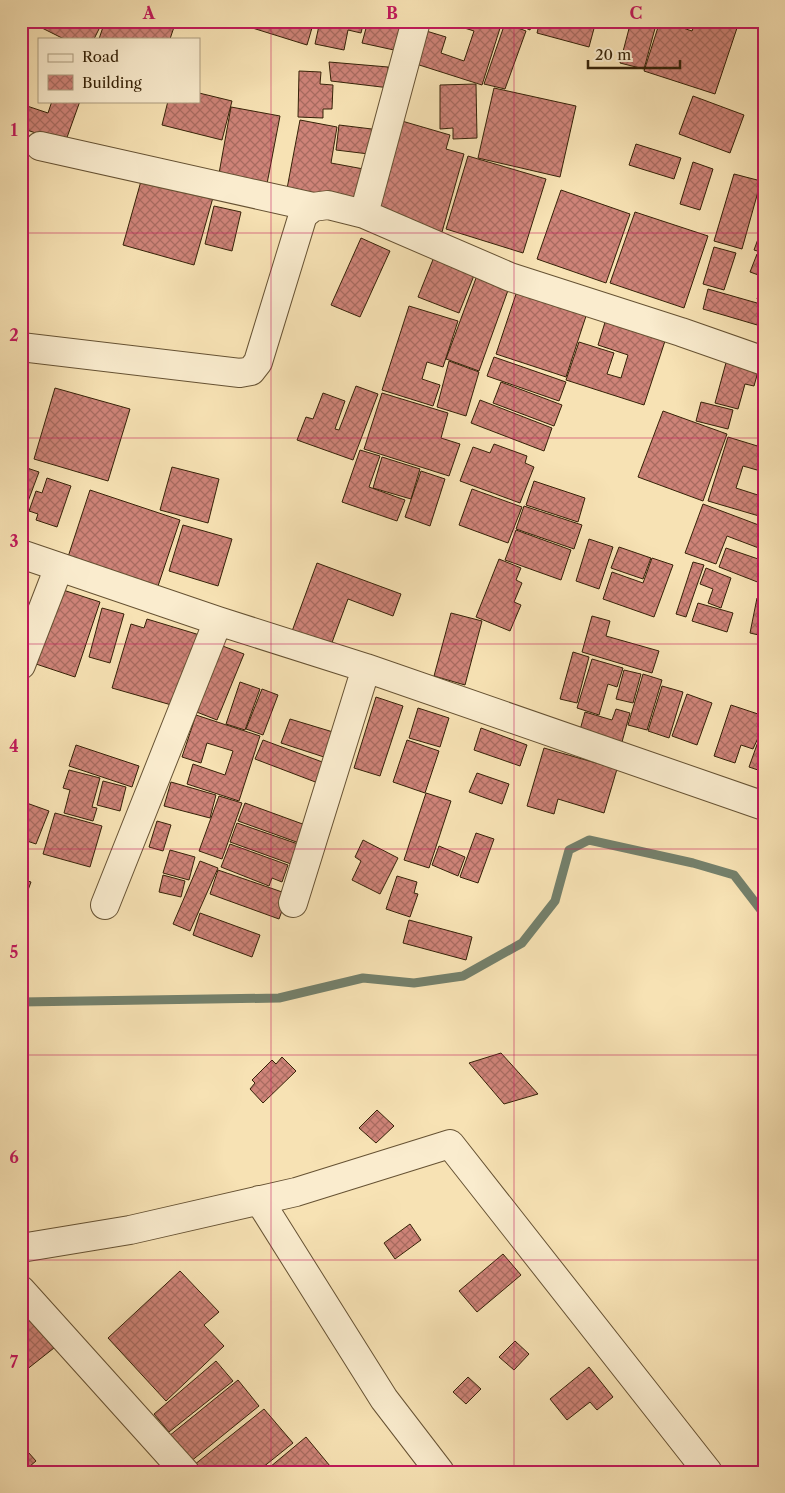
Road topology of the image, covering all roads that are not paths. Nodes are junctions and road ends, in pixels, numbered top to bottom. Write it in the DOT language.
graph roads {
  1 [pos="416,21"];
  2 [pos="40,146"];
  3 [pos="313,207"];
  4 [pos="364,214"];
  5 [pos="21,347"];
  6 [pos="764,361"];
  7 [pos="21,554"];
  8 [pos="59,567"];
  9 [pos="218,621"];
  10 [pos="21,664"];
  11 [pos="366,668"];
  12 [pos="764,806"];
  13 [pos="293,902"];
  14 [pos="105,905"];
  15 [pos="259,1200"];
  16 [pos="21,1248"];
  17 [pos="21,1290"];
  18 [pos="185,1472"];
  19 [pos="440,1472"];
  20 [pos="708,1472"];
  1 -- 4 [label="street"];
  2 -- 3 [label="street"];
  3 -- 4 [label="street"];
  3 -- 5 [label="street"];
  4 -- 6 [label="street"];
  7 -- 8 [label="street"];
  8 -- 9 [label="street"];
  8 -- 10 [label="street"];
  9 -- 11 [label="street"];
  9 -- 14 [label="street"];
  11 -- 12 [label="street"];
  11 -- 13 [label="street"];
  15 -- 16 [label="street"];
  15 -- 19 [label="street"];
  15 -- 20 [label="street"];
  17 -- 18 [label="street"];
}
